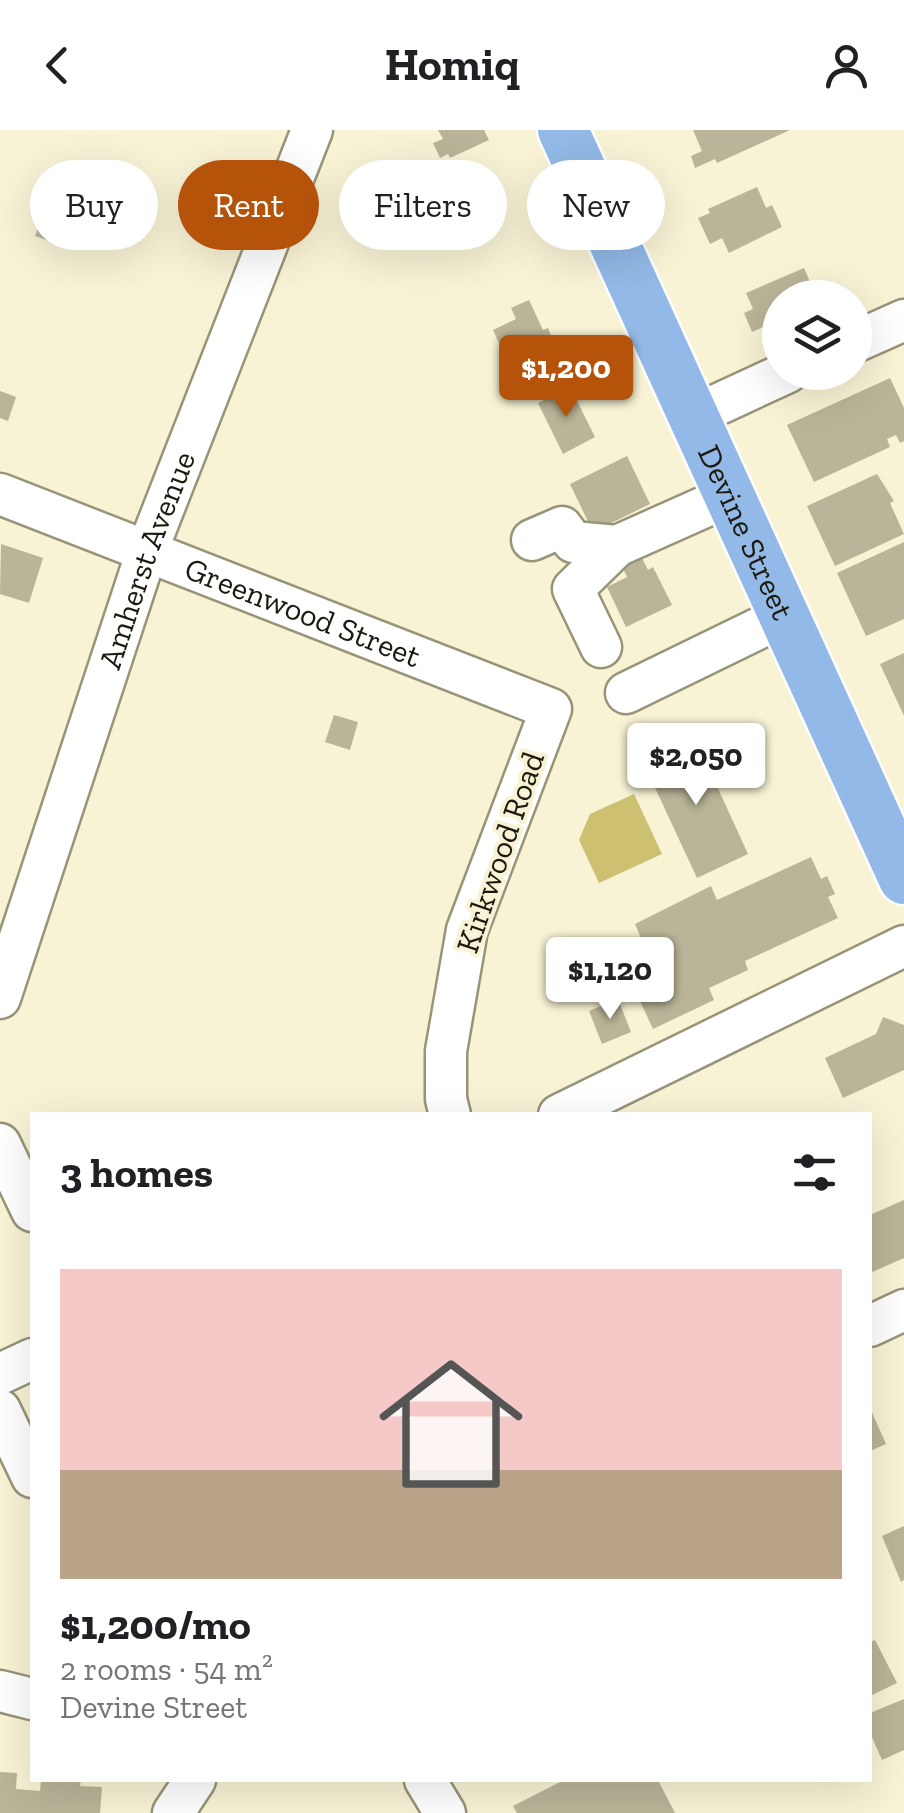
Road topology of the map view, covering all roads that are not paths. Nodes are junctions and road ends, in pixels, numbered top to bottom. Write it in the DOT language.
graph roads {
  1 [pos="312,130"];
  2 [pos="563,130"];
  3 [pos="904,320"];
  4 [pos="872,334"];
  5 [pos="762,384"];
  6 [pos="693,416"];
  7 [pos="0,494"];
  8 [pos="729,496"];
  9 [pos="532,540"];
  10 [pos="617,546"];
  11 [pos="147,551"];
  12 [pos="784,616"];
  13 [pos="601,647"];
  14 [pos="626,693"];
  15 [pos="551,709"];
  16 [pos="904,878"];
  17 [pos="904,946"];
  18 [pos="2,985"];
  19 [pos="449,1112"];
  20 [pos="564,1112"];
  21 [pos="0,1144"];
  22 [pos="30,1207"];
  23 [pos="30,1360"];
  24 [pos="0,1374"];
  25 [pos="0,1410"];
  26 [pos="30,1474"];
  27 [pos="0,1691"];
  28 [pos="30,1699"];
  29 [pos="194,1782"];
  30 [pos="425,1782"];
  31 [pos="172,1813"];
  32 [pos="445,1813"];
  1 -- 11 [label="street, Amherst Avenue"];
  2 -- 6 [label="main road, Devine Street"];
  3 -- 4 [label="street"];
  5 -- 6 [label="street"];
  6 -- 8 [label="main road, Devine Street"];
  7 -- 11 [label="street, Greenwood Street"];
  8 -- 10 [label="street"];
  8 -- 12 [label="main road, Devine Street"];
  9 -- 10 [label="street"];
  10 -- 13 [label="street"];
  11 -- 15 [label="street, Greenwood Street"];
  11 -- 18 [label="street, Amherst Avenue"];
  12 -- 14 [label="street"];
  12 -- 16 [label="main road, Devine Street"];
  15 -- 19 [label="street, Kirkwood Road"];
  17 -- 20 [label="street"];
  21 -- 22 [label="street"];
  23 -- 24 [label="street"];
  25 -- 26 [label="street"];
  27 -- 28 [label="street"];
  29 -- 31 [label="street"];
  30 -- 32 [label="street"];
}
